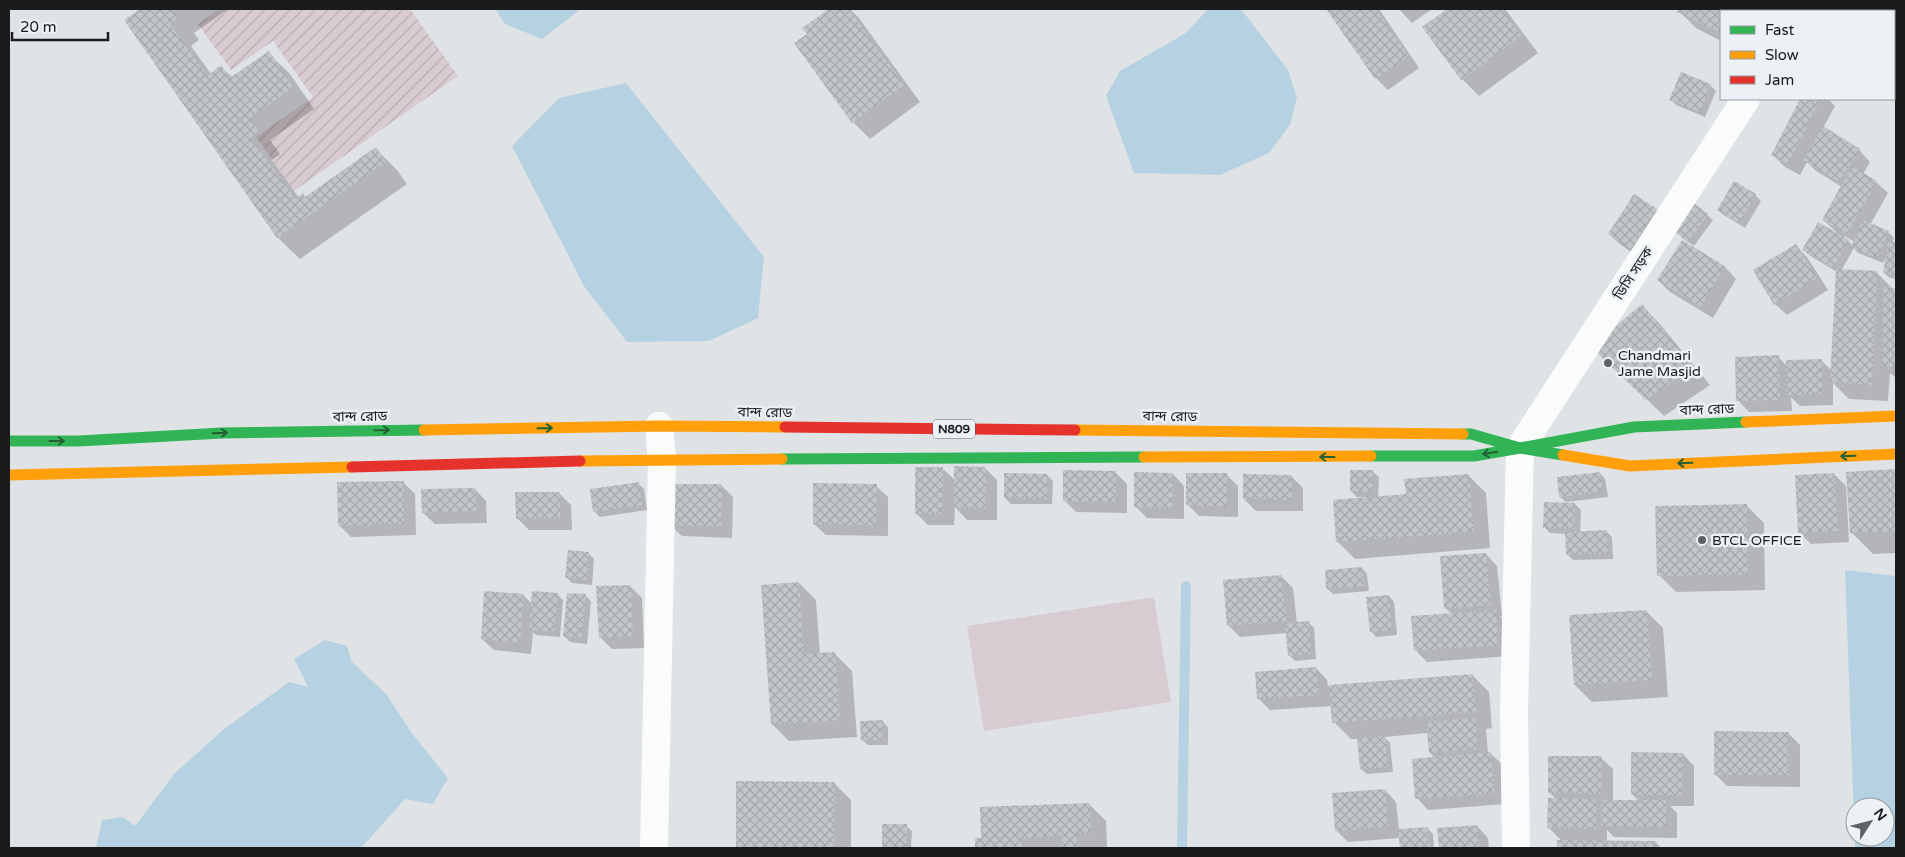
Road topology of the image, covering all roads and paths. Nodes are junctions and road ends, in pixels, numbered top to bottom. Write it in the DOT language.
graph roads {
  1 [pos="1745,100"];
  2 [pos="1896,416"];
  3 [pos="659,426"];
  4 [pos="9,441"];
  5 [pos="1520,448"];
  6 [pos="1896,454"];
  7 [pos="662,459"];
  8 [pos="9,476"];
  9 [pos="654,848"];
  10 [pos="1516,848"];
  1 -- 5 [label="street, ডিসি সড়ক"];
  2 -- 5 [label="highway, বান্দ রোড / N809"];
  4 -- 3 [label="highway, বান্দ রোড / N809, one-way"];
  3 -- 5 [label="highway, বান্দ রোড / N809"];
  3 -- 7 [label="street"];
  6 -- 5 [label="highway, বান্দ রোড / N809, one-way"];
  5 -- 7 [label="highway, বান্দ রোড / N809, one-way"];
  5 -- 10 [label="street"];
  7 -- 8 [label="highway, বান্দ রোড / N809"];
  7 -- 9 [label="street"];
}
